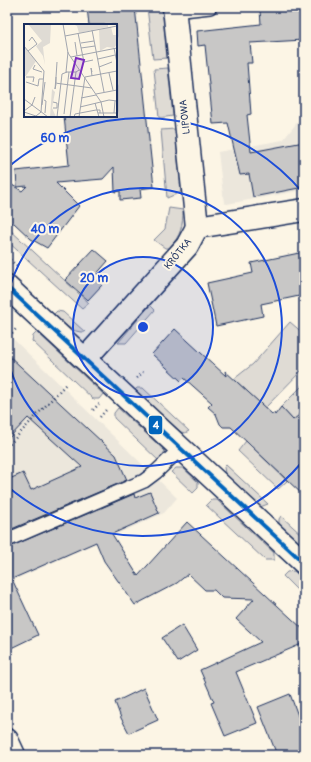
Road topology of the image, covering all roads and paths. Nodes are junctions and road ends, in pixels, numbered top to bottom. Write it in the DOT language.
graph roads {
  1 [pos="210,7"];
  2 [pos="174,9"];
  3 [pos="304,210"];
  4 [pos="197,227"];
  5 [pos="7,287"];
  6 [pos="85,360"];
  7 [pos="66,384"];
  8 [pos="7,447"];
  9 [pos="180,449"];
  10 [pos="7,540"];
  11 [pos="304,564"];
  12 [pos="7,740"];
  13 [pos="14,755"];
  1 -- 2 [label="lane"];
  2 -- 4 [label="street, LIPOWA"];
  3 -- 4 [label="street, KRÓTKA"];
  4 -- 6 [label="street, KRÓTKA"];
  5 -- 6 [label="street"];
  6 -- 9 [label="street"];
  7 -- 8 [label="path"];
  9 -- 10 [label="lane"];
  9 -- 11 [label="street"];
  12 -- 13 [label="street"];
}
